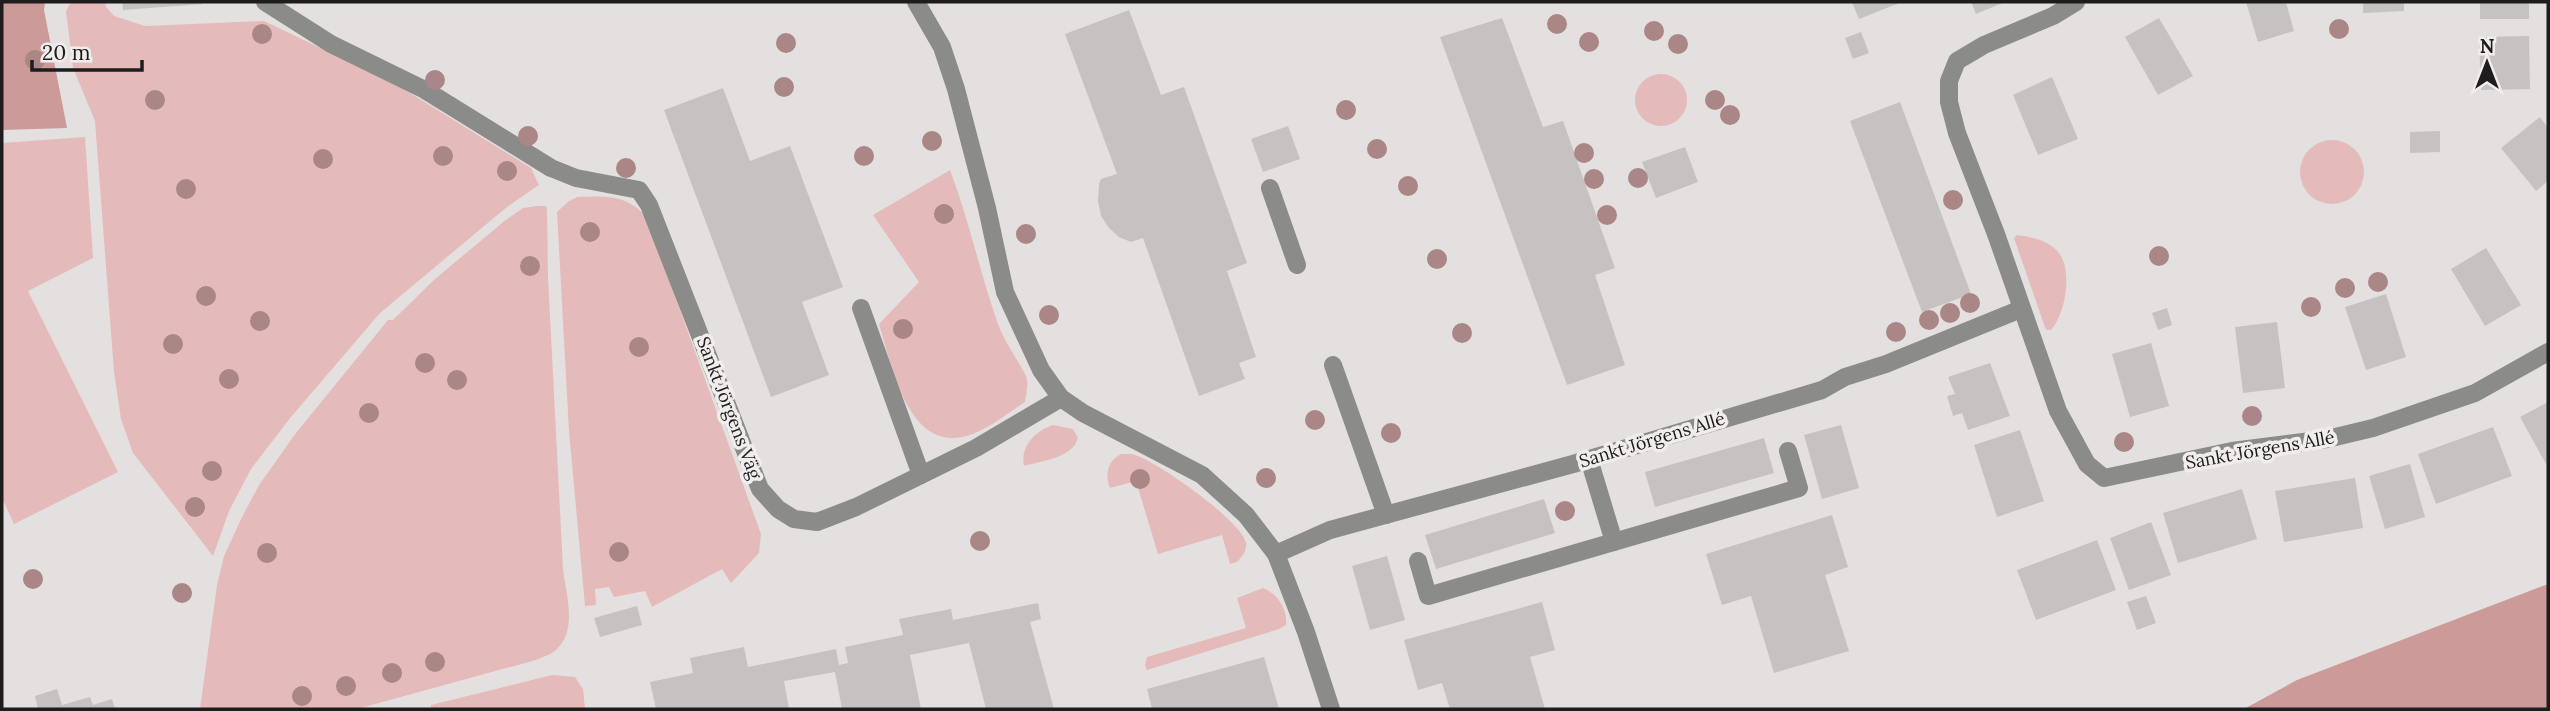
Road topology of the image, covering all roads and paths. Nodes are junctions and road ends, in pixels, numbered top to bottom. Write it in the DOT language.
graph roads {
  1 [pos="265,2"];
  2 [pos="916,2"];
  3 [pos="2076,2"];
  4 [pos="1270,188"];
  5 [pos="1297,265"];
  6 [pos="861,308"];
  7 [pos="2021,309"];
  8 [pos="2548,352"];
  9 [pos="1333,365"];
  10 [pos="1061,398"];
  11 [pos="1788,451"];
  12 [pos="1589,459"];
  13 [pos="921,475"];
  14 [pos="1386,515"];
  15 [pos="1614,542"];
  16 [pos="1276,554"];
  17 [pos="1418,561"];
  18 [pos="1331,709"];
  1 -- 13 [label="street, Sankt Jörgens Väg"];
  2 -- 10 [label="street"];
  3 -- 7 [label="street, Sankt Jörgens Allé"];
  4 -- 5 [label="street"];
  6 -- 13 [label="street"];
  7 -- 8 [label="street, Sankt Jörgens Allé"];
  7 -- 12 [label="street, Sankt Jörgens Allé"];
  9 -- 14 [label="street"];
  10 -- 13 [label="street, Sankt Jörgens Väg"];
  10 -- 16 [label="street"];
  11 -- 15 [label="street"];
  12 -- 14 [label="street, Sankt Jörgens Allé"];
  12 -- 15 [label="street"];
  14 -- 16 [label="street, Sankt Jörgens Allé"];
  15 -- 17 [label="street"];
  16 -- 18 [label="street"];
}
